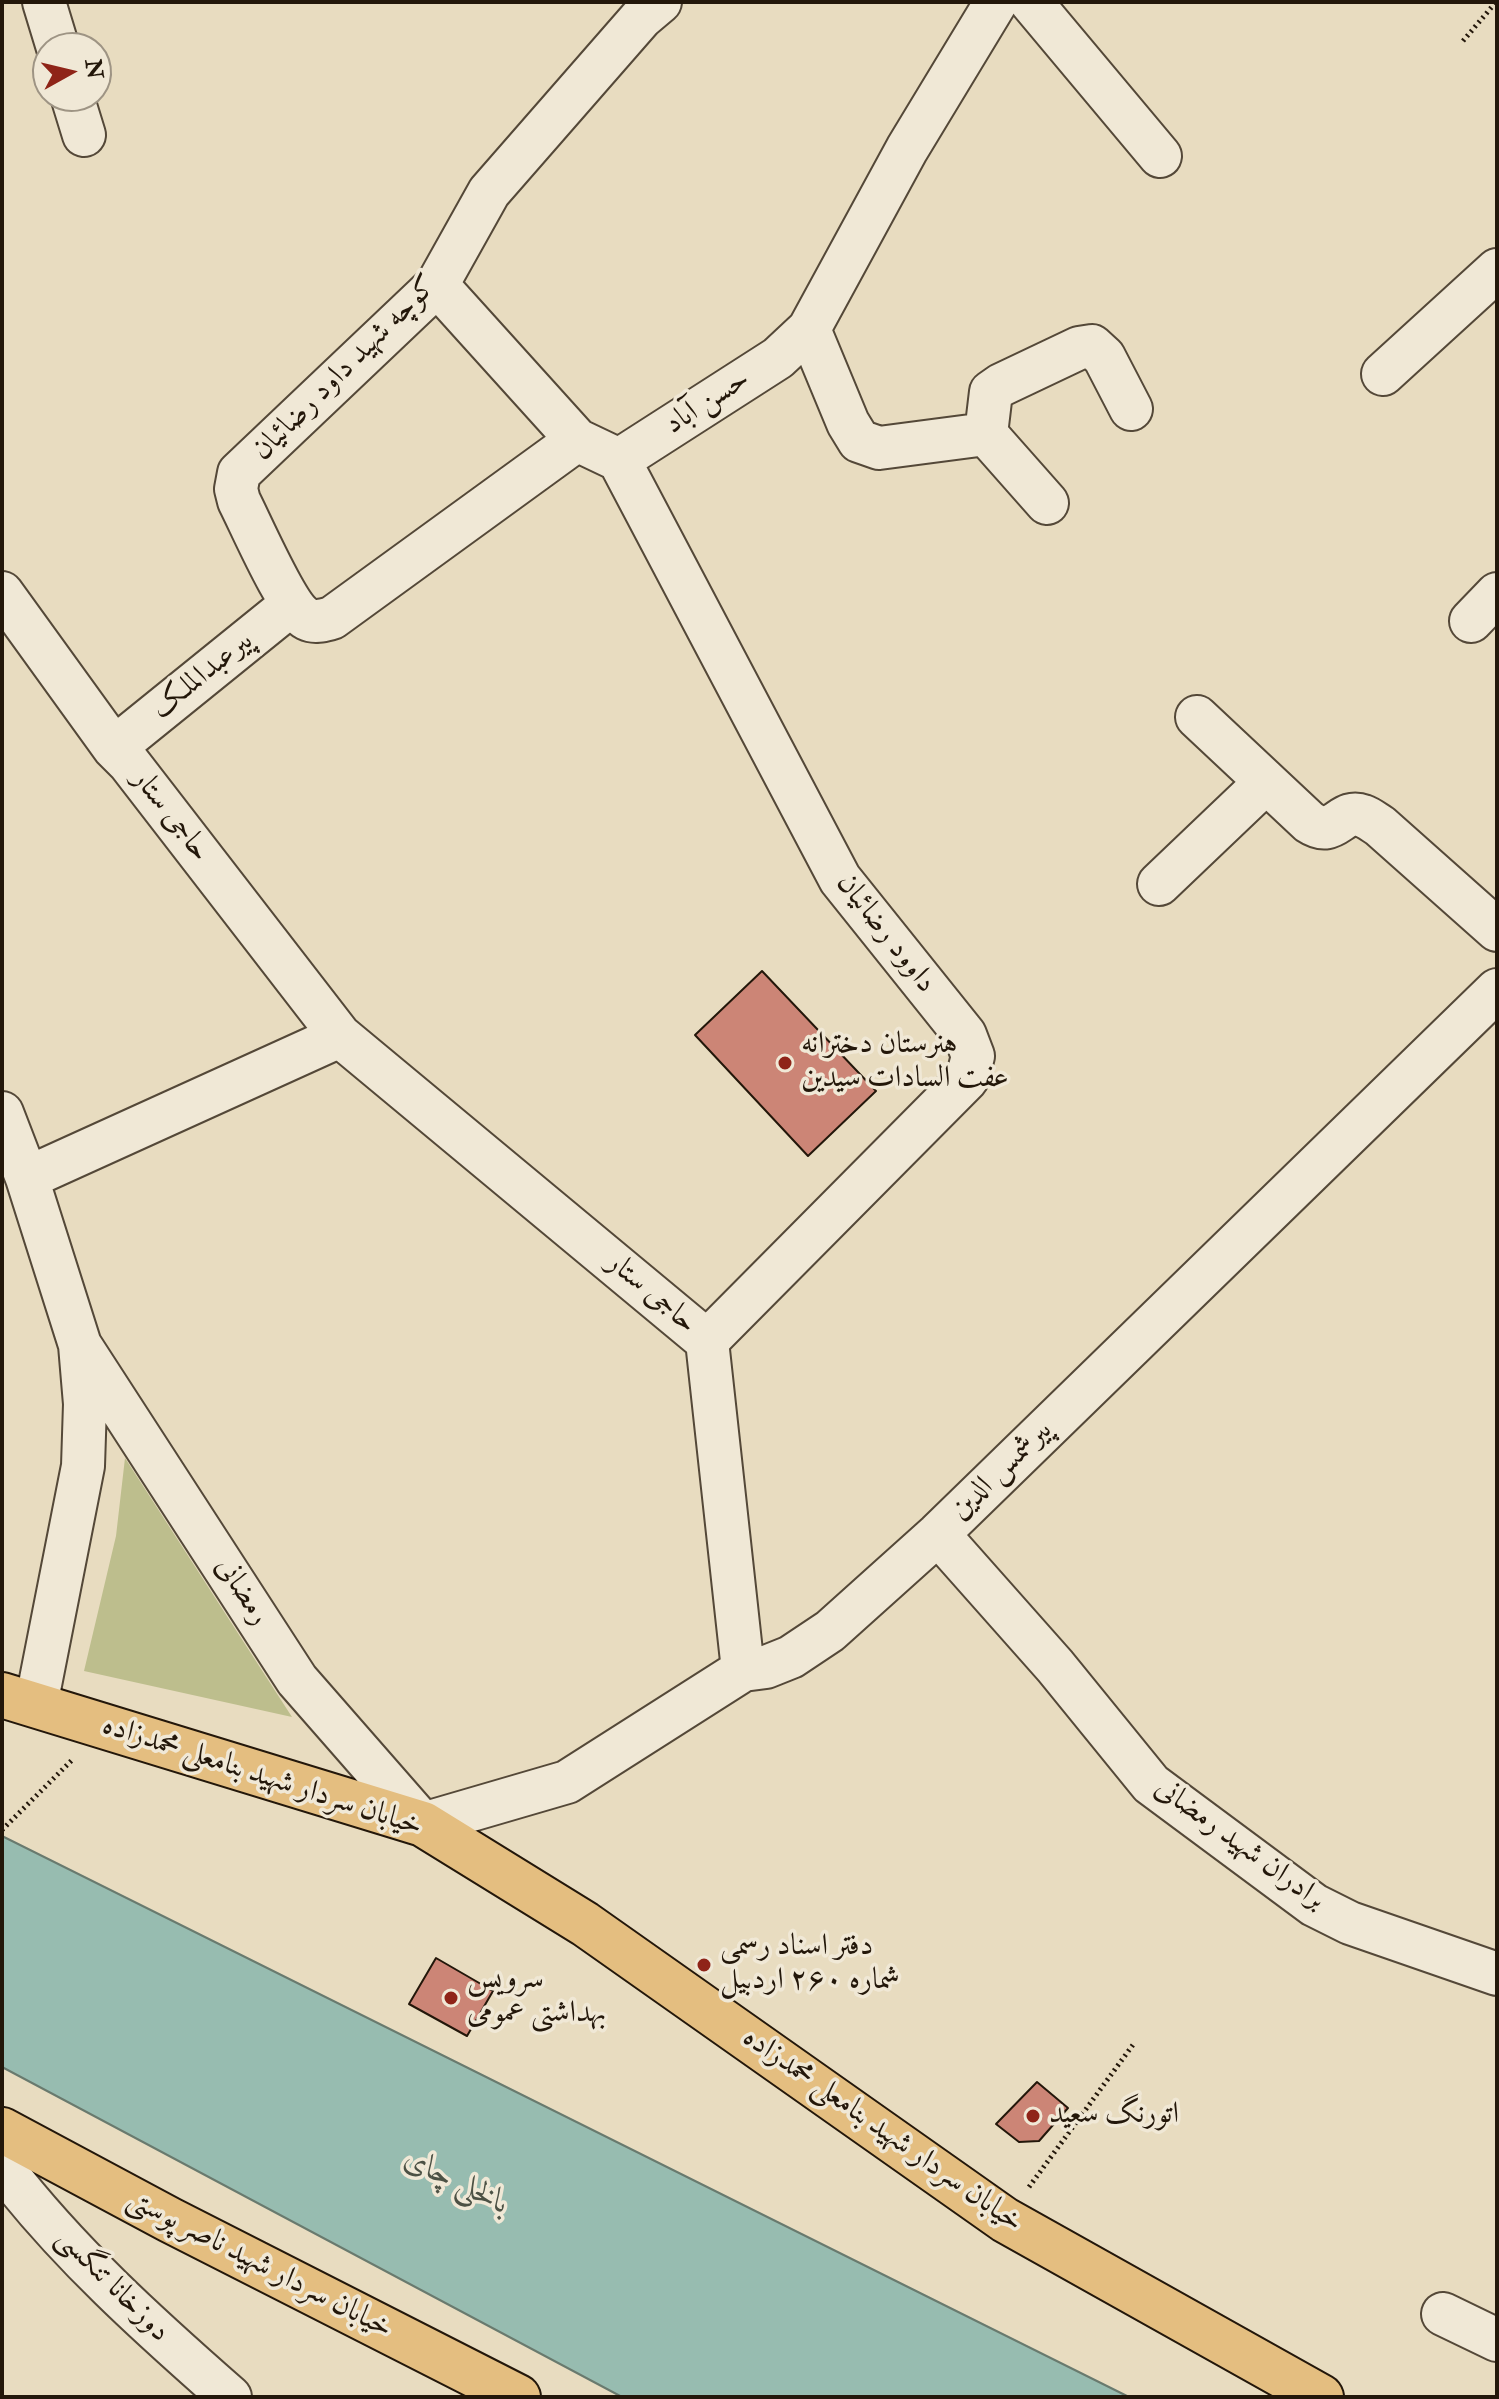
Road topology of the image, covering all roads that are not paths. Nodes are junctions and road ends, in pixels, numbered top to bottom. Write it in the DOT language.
graph roads {
  1 [pos="44,2"];
  2 [pos="996,2"];
  3 [pos="1031,2"];
  4 [pos="643,7"];
  5 [pos="53,32"];
  6 [pos="77,112"];
  7 [pos="84,135"];
  8 [pos="1160,156"];
  9 [pos="1497,270"];
  10 [pos="437,285"];
  11 [pos="809,329"];
  12 [pos="1383,374"];
  13 [pos="1131,409"];
  14 [pos="986,434"];
  15 [pos="577,440"];
  16 [pos="619,460"];
  17 [pos="1047,503"];
  18 [pos="2,593"];
  19 [pos="292,604"];
  20 [pos="1197,717"];
  21 [pos="114,748"];
  22 [pos="1266,782"];
  23 [pos="1159,884"];
  24 [pos="1497,930"];
  25 [pos="1497,990"];
  26 [pos="340,1036"];
  27 [pos="2,1113"];
  28 [pos="27,1178"];
  29 [pos="707,1341"];
  30 [pos="80,1345"];
  31 [pos="938,1534"];
  32 [pos="743,1670"];
  33 [pos="19,1700"];
  34 [pos="423,1824"];
  35 [pos="1497,1974"];
  36 [pos="2,2130"];
  37 [pos="2,2167"];
  38 [pos="1443,2314"];
  39 [pos="1497,2340"];
  40 [pos="230,2397"];
  41 [pos="518,2397"];
  42 [pos="1321,2397"];
  1 -- 5 [label="street"];
  2 -- 11 [label="street, حسن آباد"];
  3 -- 8 [label="street"];
  4 -- 10 [label="street, کوچه شهید داود رضائیان"];
  6 -- 7 [label="street"];
  9 -- 12 [label="street"];
  10 -- 15 [label="street"];
  10 -- 19 [label="street, کوچه شهید داود رضائیان"];
  11 -- 14 [label="street"];
  11 -- 16 [label="street, حسن آباد"];
  13 -- 14 [label="street"];
  14 -- 17 [label="street"];
  15 -- 16 [label="street"];
  15 -- 19 [label="street"];
  16 -- 29 [label="street, داوود رضائیان"];
  18 -- 21 [label="street, حاجی ستار"];
  19 -- 21 [label="street, پیرعبدالملک"];
  20 -- 22 [label="street"];
  21 -- 26 [label="street, حاجی ستار"];
  22 -- 23 [label="street"];
  22 -- 24 [label="street"];
  25 -- 31 [label="street, پیرشمس الدین"];
  26 -- 28 [label="street"];
  26 -- 29 [label="street, حاجی ستار"];
  27 -- 28 [label="street, رمضانی"];
  28 -- 30 [label="street, رمضانی"];
  29 -- 32 [label="street, حاجی ستار"];
  30 -- 33 [label="street, رمضانی"];
  30 -- 34 [label="street, رمضانی"];
  31 -- 32 [label="street, پیرشمس الدین"];
  31 -- 35 [label="street, برادران شهید رمضانی"];
  32 -- 34 [label="street, پیرشمس الدین"];
  33 -- 34 [label="main road, خیابان سردار شهید بنامعلی محمدزاده"];
  34 -- 42 [label="main road, خیابان سردار شهید بنامعلی محمدزاده"];
  36 -- 41 [label="main road, خیابان سردار شهید ناصر پوستی"];
  37 -- 40 [label="street, دوزخانا تنگسی"];
  38 -- 39 [label="street"];
}
